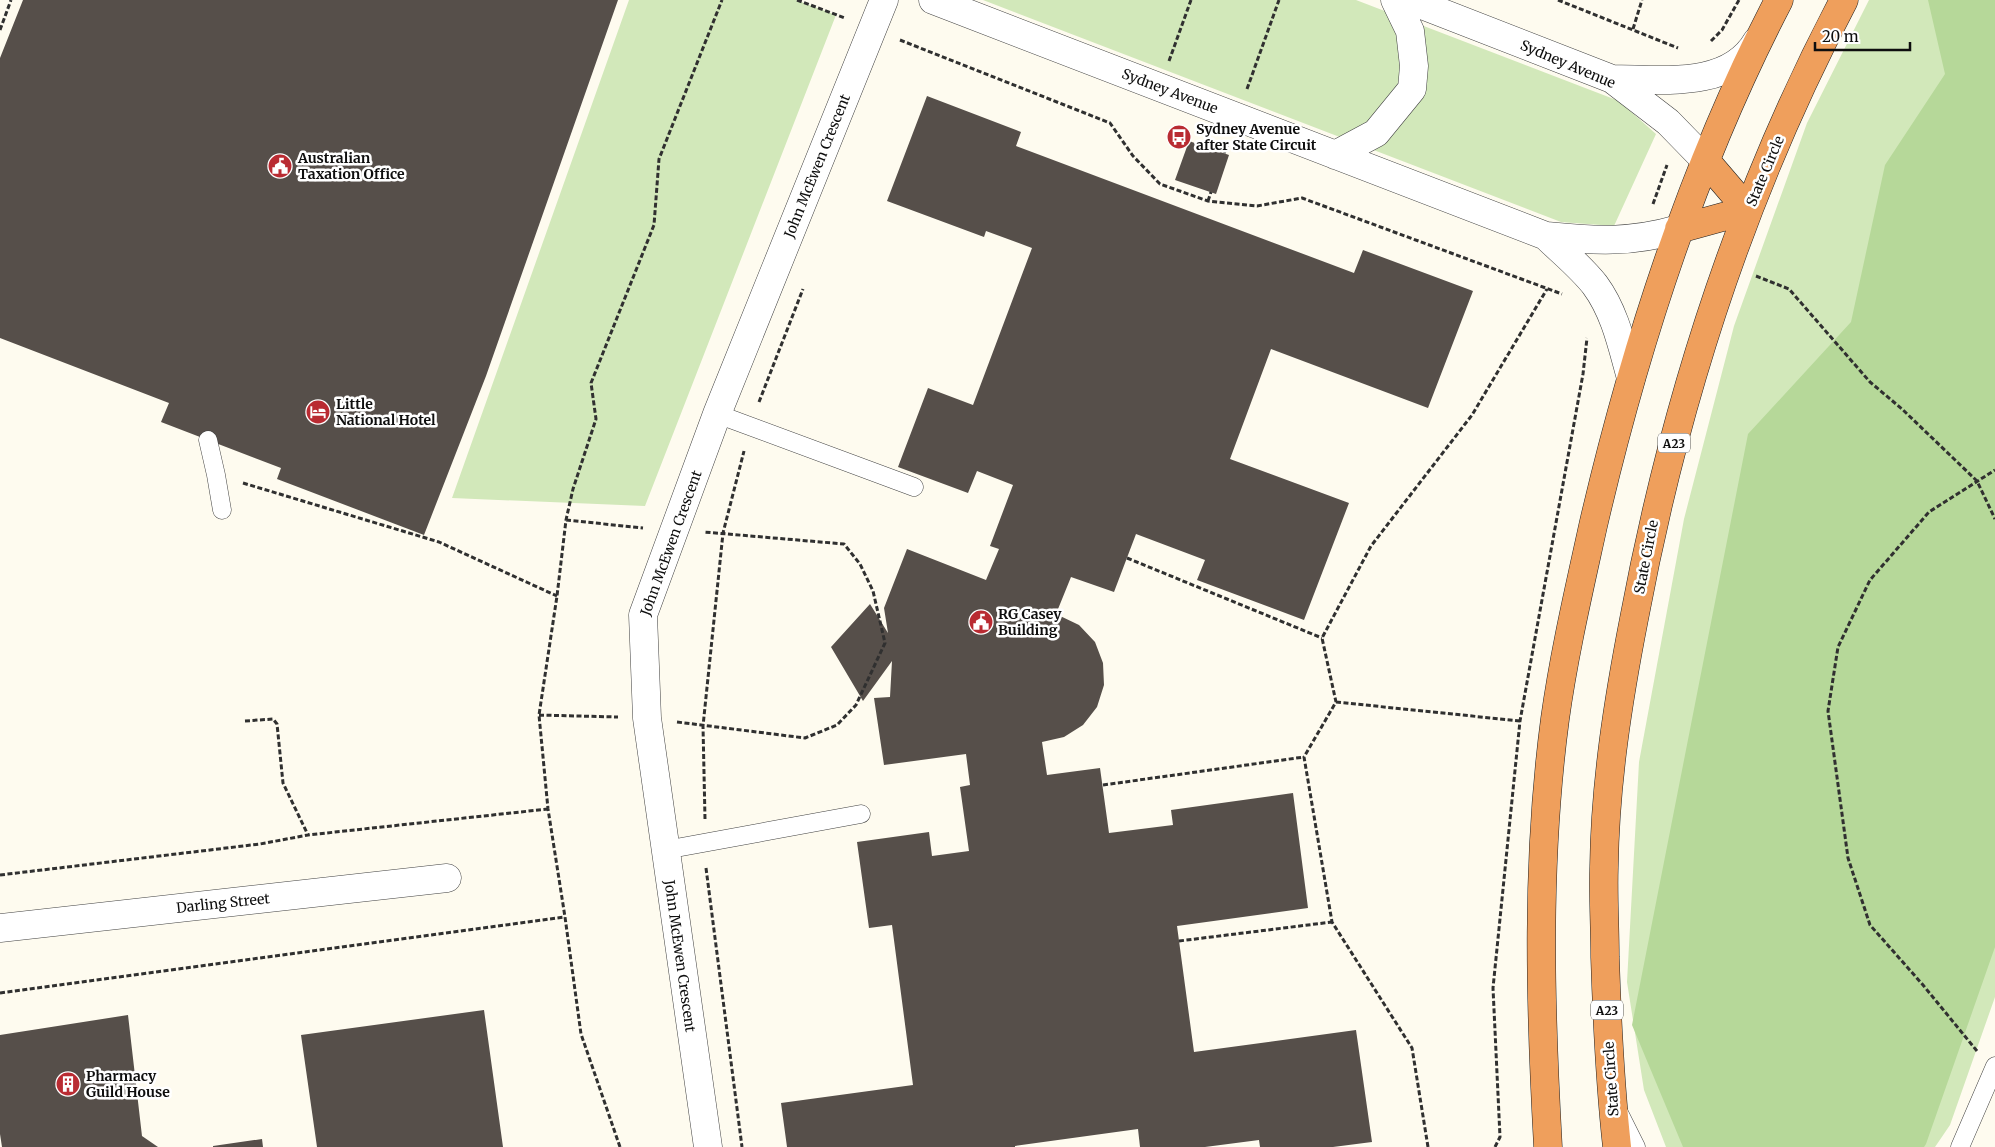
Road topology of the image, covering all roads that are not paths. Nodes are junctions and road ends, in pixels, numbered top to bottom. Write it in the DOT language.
graph roads {
  1 [pos="884,0"];
  2 [pos="933,0"];
  3 [pos="1395,0"];
  4 [pos="1409,0"];
  5 [pos="1779,0"];
  6 [pos="1844,0"];
  7 [pos="1759,40"];
  8 [pos="1612,79"];
  9 [pos="1335,155"];
  10 [pos="1706,160"];
  11 [pos="1748,210"];
  12 [pos="1679,229"];
  13 [pos="1546,236"];
  14 [pos="1631,378"];
  15 [pos="717,414"];
  16 [pos="208,440"];
  17 [pos="914,487"];
  18 [pos="222,510"];
  19 [pos="861,814"];
  20 [pos="665,850"];
  21 [pos="447,878"];
  22 [pos="0,928"];
  23 [pos="1994,1069"];
  24 [pos="1612,1099"];
  25 [pos="708,1147"];
  26 [pos="1548,1147"];
  27 [pos="1617,1147"];
  28 [pos="1636,1147"];
  29 [pos="1960,1147"];
  1 -- 15 [label="street, John McEwen Crescent"];
  2 -- 9 [label="street, Sydney Avenue"];
  3 -- 9 [label="street"];
  4 -- 8 [label="street, Sydney Avenue"];
  5 -- 7 [label="highway"];
  6 -- 11 [label="highway, State Circle / A23"];
  7 -- 8 [label="street"];
  7 -- 10 [label="highway"];
  8 -- 10 [label="street, Sydney Avenue"];
  9 -- 13 [label="street, Sydney Avenue"];
  10 -- 11 [label="highway, Sydney Avenue"];
  10 -- 12 [label="highway"];
  11 -- 12 [label="highway, Sydney Avenue"];
  11 -- 24 [label="highway, State Circle / A23"];
  12 -- 13 [label="street, Sydney Avenue"];
  12 -- 14 [label="highway"];
  13 -- 14 [label="street, Sydney Avenue"];
  14 -- 26 [label="highway"];
  15 -- 17 [label="lane"];
  15 -- 20 [label="street, John McEwen Crescent"];
  16 -- 18 [label="lane"];
  19 -- 20 [label="lane"];
  20 -- 25 [label="street, John McEwen Crescent"];
  21 -- 22 [label="street, Darling Street"];
  23 -- 29 [label="lane"];
  24 -- 27 [label="highway, State Circle / A23"];
  24 -- 28 [label="lane"];
}
